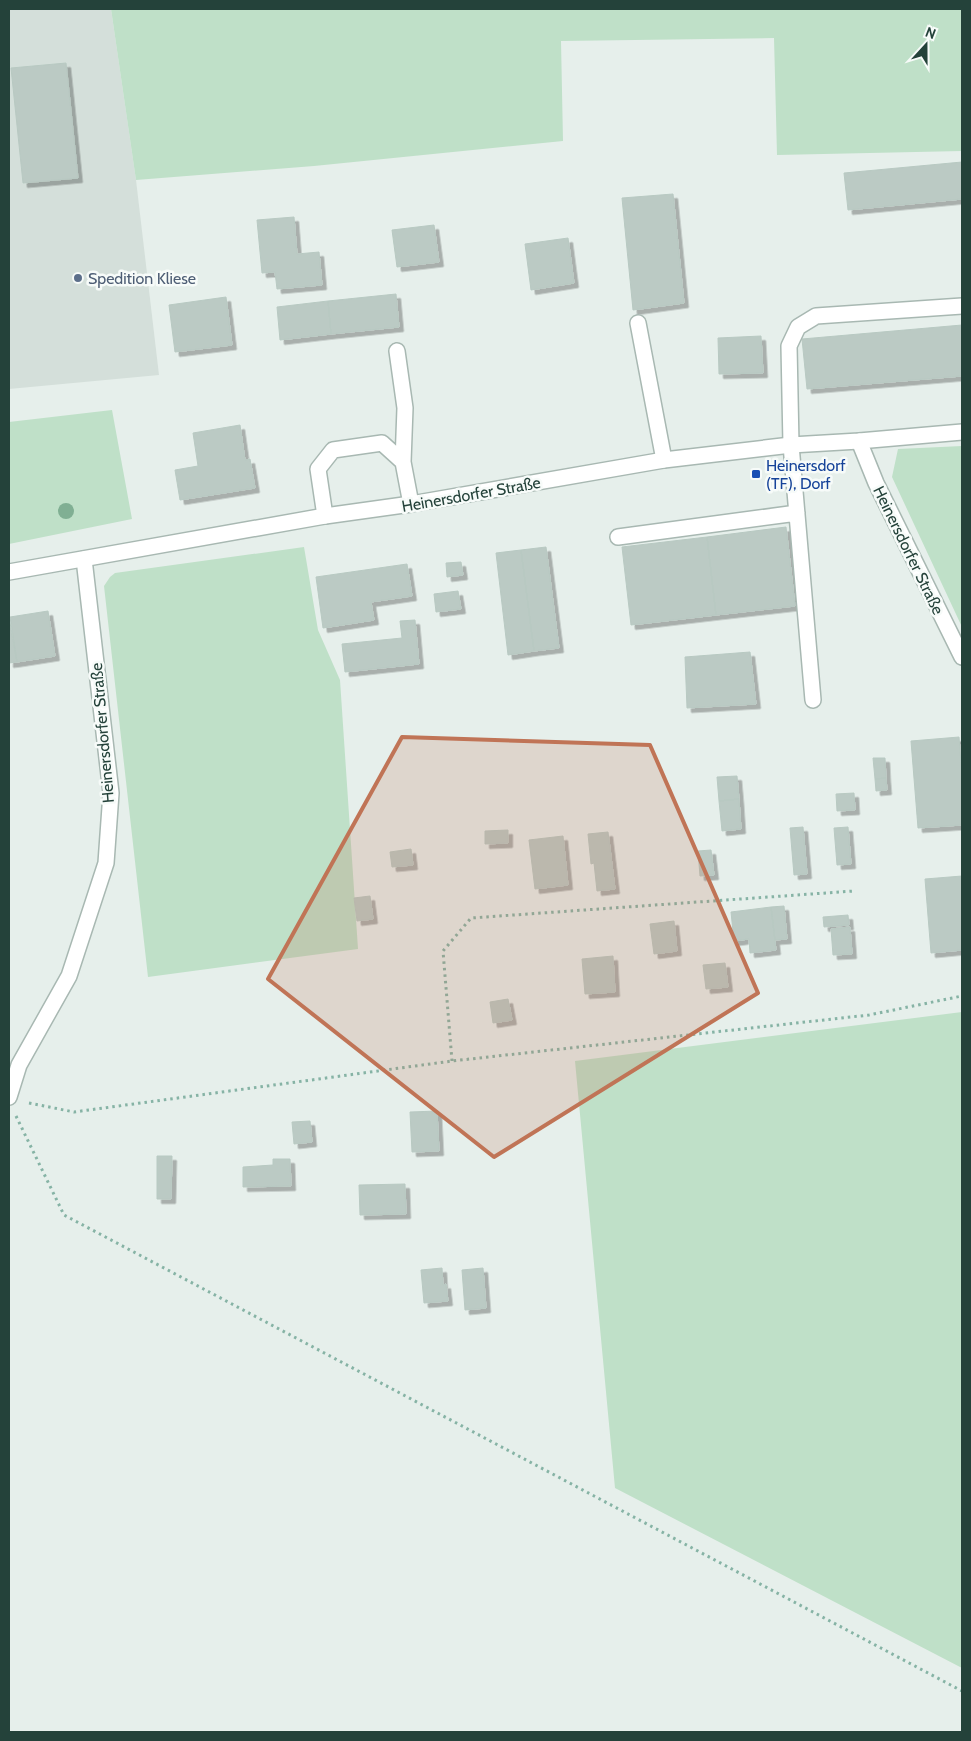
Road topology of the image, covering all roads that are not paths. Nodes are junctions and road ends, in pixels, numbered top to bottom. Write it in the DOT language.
graph roads {
  1 [pos="962,306"];
  2 [pos="638,323"];
  3 [pos="397,351"];
  4 [pos="962,432"];
  5 [pos="859,441"];
  6 [pos="791,445"];
  7 [pos="664,460"];
  8 [pos="403,462"];
  9 [pos="410,504"];
  10 [pos="797,513"];
  11 [pos="325,516"];
  12 [pos="618,536"];
  13 [pos="84,560"];
  14 [pos="9,572"];
  15 [pos="962,657"];
  16 [pos="813,700"];
  17 [pos="11,1103"];
  1 -- 6 [label="street"];
  2 -- 7 [label="street"];
  3 -- 8 [label="street"];
  4 -- 5 [label="street, Heinersdorfer Straße"];
  5 -- 6 [label="street, Heinersdorfer Straße"];
  5 -- 15 [label="street, Heinersdorfer Straße"];
  6 -- 7 [label="street, Heinersdorfer Straße"];
  6 -- 10 [label="street"];
  7 -- 9 [label="street, Heinersdorfer Straße"];
  8 -- 9 [label="street"];
  8 -- 11 [label="street"];
  9 -- 11 [label="street, Heinersdorfer Straße"];
  10 -- 12 [label="street"];
  10 -- 16 [label="street"];
  11 -- 13 [label="street, Heinersdorfer Straße"];
  13 -- 14 [label="street, Heinersdorfer Straße"];
  13 -- 17 [label="street, Heinersdorfer Straße"];
}
